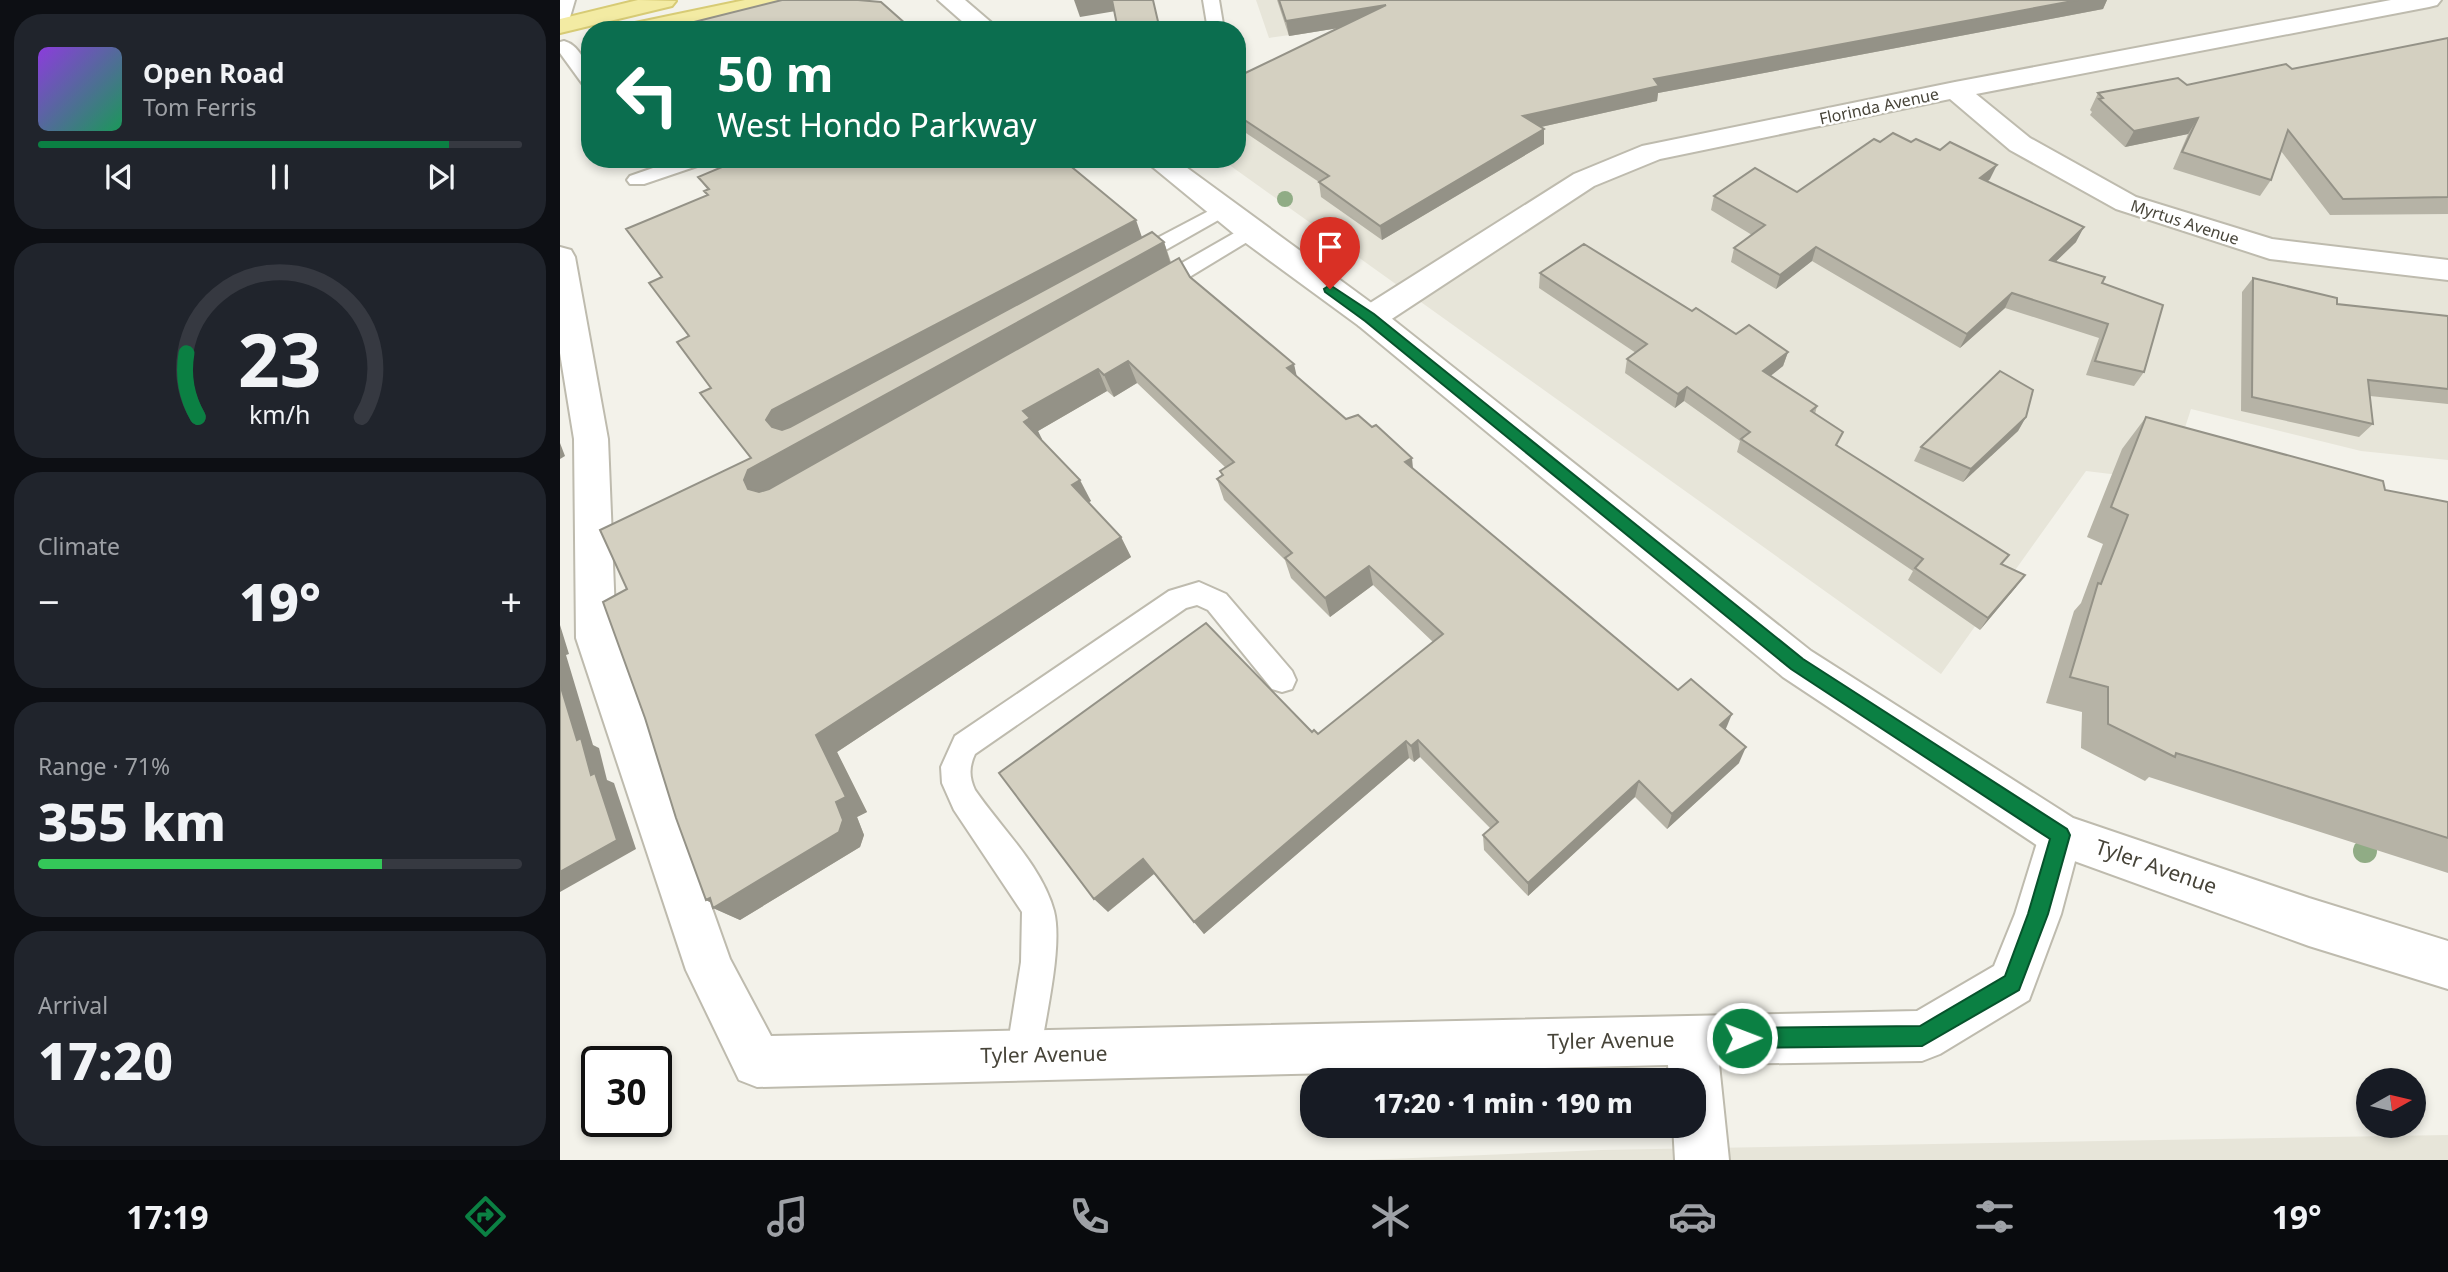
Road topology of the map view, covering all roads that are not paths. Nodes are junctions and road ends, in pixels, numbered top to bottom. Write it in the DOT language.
graph roads {
  1 [pos="567,0"];
  2 [pos="666,0"];
  3 [pos="780,0"];
  4 [pos="950,0"];
  5 [pos="1211,0"];
  6 [pos="2429,0"];
  7 [pos="2381,4"];
  8 [pos="605,21"];
  9 [pos="678,21"];
  10 [pos="977,21"];
  11 [pos="1214,21"];
  12 [pos="581,29"];
  13 [pos="561,36"];
  14 [pos="581,39"];
  15 [pos="581,68"];
  16 [pos="1955,90"];
  17 [pos="672,168"];
  18 [pos="1168,168"];
  19 [pos="637,180"];
  20 [pos="1222,210"];
  21 [pos="1250,231"];
  22 [pos="560,257"];
  23 [pos="1116,269"];
  24 [pos="2448,270"];
  25 [pos="1135,299"];
  26 [pos="1370,318"];
  27 [pos="1282,680"];
  28 [pos="2060,835"];
  29 [pos="2448,965"];
  30 [pos="1691,1039"];
  31 [pos="1023,1056"];
  32 [pos="1702,1160"];
  1 -- 13 [label="lane"];
  2 -- 8 [label="main road"];
  3 -- 9 [label="main road"];
  4 -- 10 [label="street"];
  5 -- 11 [label="lane"];
  6 -- 7 [label="street, Florinda Avenue"];
  7 -- 16 [label="street, Florinda Avenue"];
  12 -- 13 [label="main road"];
  13 -- 14 [label="main road"];
  13 -- 15 [label="lane"];
  16 -- 24 [label="street, Myrtus Avenue"];
  16 -- 26 [label="street, Florinda Avenue"];
  17 -- 19 [label="lane"];
  18 -- 20 [label="street"];
  20 -- 21 [label="street"];
  20 -- 23 [label="lane"];
  21 -- 25 [label="lane"];
  21 -- 26 [label="street"];
  22 -- 31 [label="street, Tyler Avenue"];
  26 -- 28 [label="street"];
  27 -- 31 [label="lane"];
  28 -- 29 [label="street, Tyler Avenue"];
  28 -- 30 [label="street, Tyler Avenue"];
  30 -- 31 [label="street, Tyler Avenue"];
  30 -- 32 [label="street"];
}
